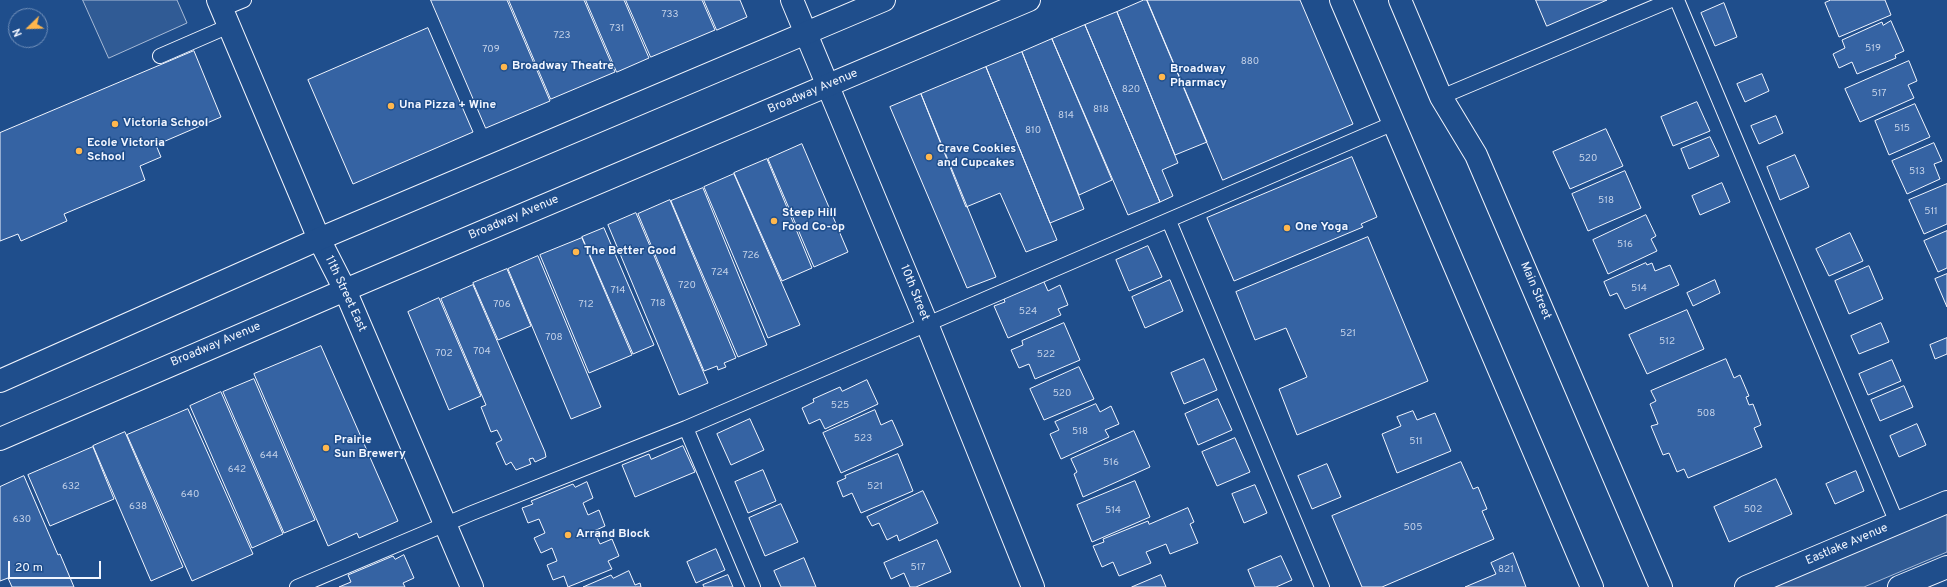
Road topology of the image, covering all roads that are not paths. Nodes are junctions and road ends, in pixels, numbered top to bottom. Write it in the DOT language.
graph roads {
  1 [pos="244,0"];
  2 [pos="792,0"];
  3 [pos="884,0"];
  4 [pos="1029,0"];
  5 [pos="1341,0"];
  6 [pos="1400,0"];
  7 [pos="1671,0"];
  8 [pos="1676,0"];
  9 [pos="223,12"];
  10 [pos="806,34"];
  11 [pos="160,56"];
  12 [pos="827,86"];
  13 [pos="1441,97"];
  14 [pos="1394,123"];
  15 [pos="1168,221"];
  16 [pos="319,239"];
  17 [pos="345,290"];
  18 [pos="927,324"];
  19 [pos="0,381"];
  20 [pos="686,428"];
  21 [pos="0,439"];
  22 [pos="1947,502"];
  23 [pos="1898,523"];
  24 [pos="445,524"];
  25 [pos="1937,576"];
  26 [pos="297,587"];
  27 [pos="472,587"];
  28 [pos="753,587"];
  29 [pos="1033,587"];
  30 [pos="1322,587"];
  31 [pos="1592,587"];
  32 [pos="1661,587"];
  33 [pos="1746,587"];
  34 [pos="1900,587"];
  1 -- 9 [label="lane"];
  2 -- 10 [label="street, 10th Street"];
  3 -- 10 [label="street"];
  4 -- 12 [label="street, Broadway Avenue"];
  5 -- 14 [label="street"];
  6 -- 13 [label="street, Main Street"];
  7 -- 13 [label="lane"];
  8 -- 23 [label="lane"];
  9 -- 11 [label="lane"];
  9 -- 16 [label="street, 11th Street East"];
  10 -- 12 [label="street, 10th Street"];
  10 -- 16 [label="street"];
  12 -- 17 [label="street, Broadway Avenue"];
  12 -- 18 [label="street, 10th Street"];
  13 -- 32 [label="street, Main Street"];
  14 -- 15 [label="lane"];
  14 -- 31 [label="street"];
  15 -- 18 [label="lane"];
  15 -- 30 [label="lane"];
  16 -- 17 [label="street, 11th Street East"];
  16 -- 19 [label="street"];
  17 -- 21 [label="street, Broadway Avenue"];
  17 -- 24 [label="street, 11th Street East"];
  18 -- 20 [label="lane"];
  18 -- 29 [label="street, 10th Street"];
  20 -- 24 [label="lane"];
  20 -- 28 [label="lane"];
  22 -- 23 [label="street, Eastlake Avenue"];
  23 -- 33 [label="street, Eastlake Avenue"];
  24 -- 26 [label="lane"];
  24 -- 27 [label="street, 11th Street East"];
  25 -- 34 [label="street"];
}
